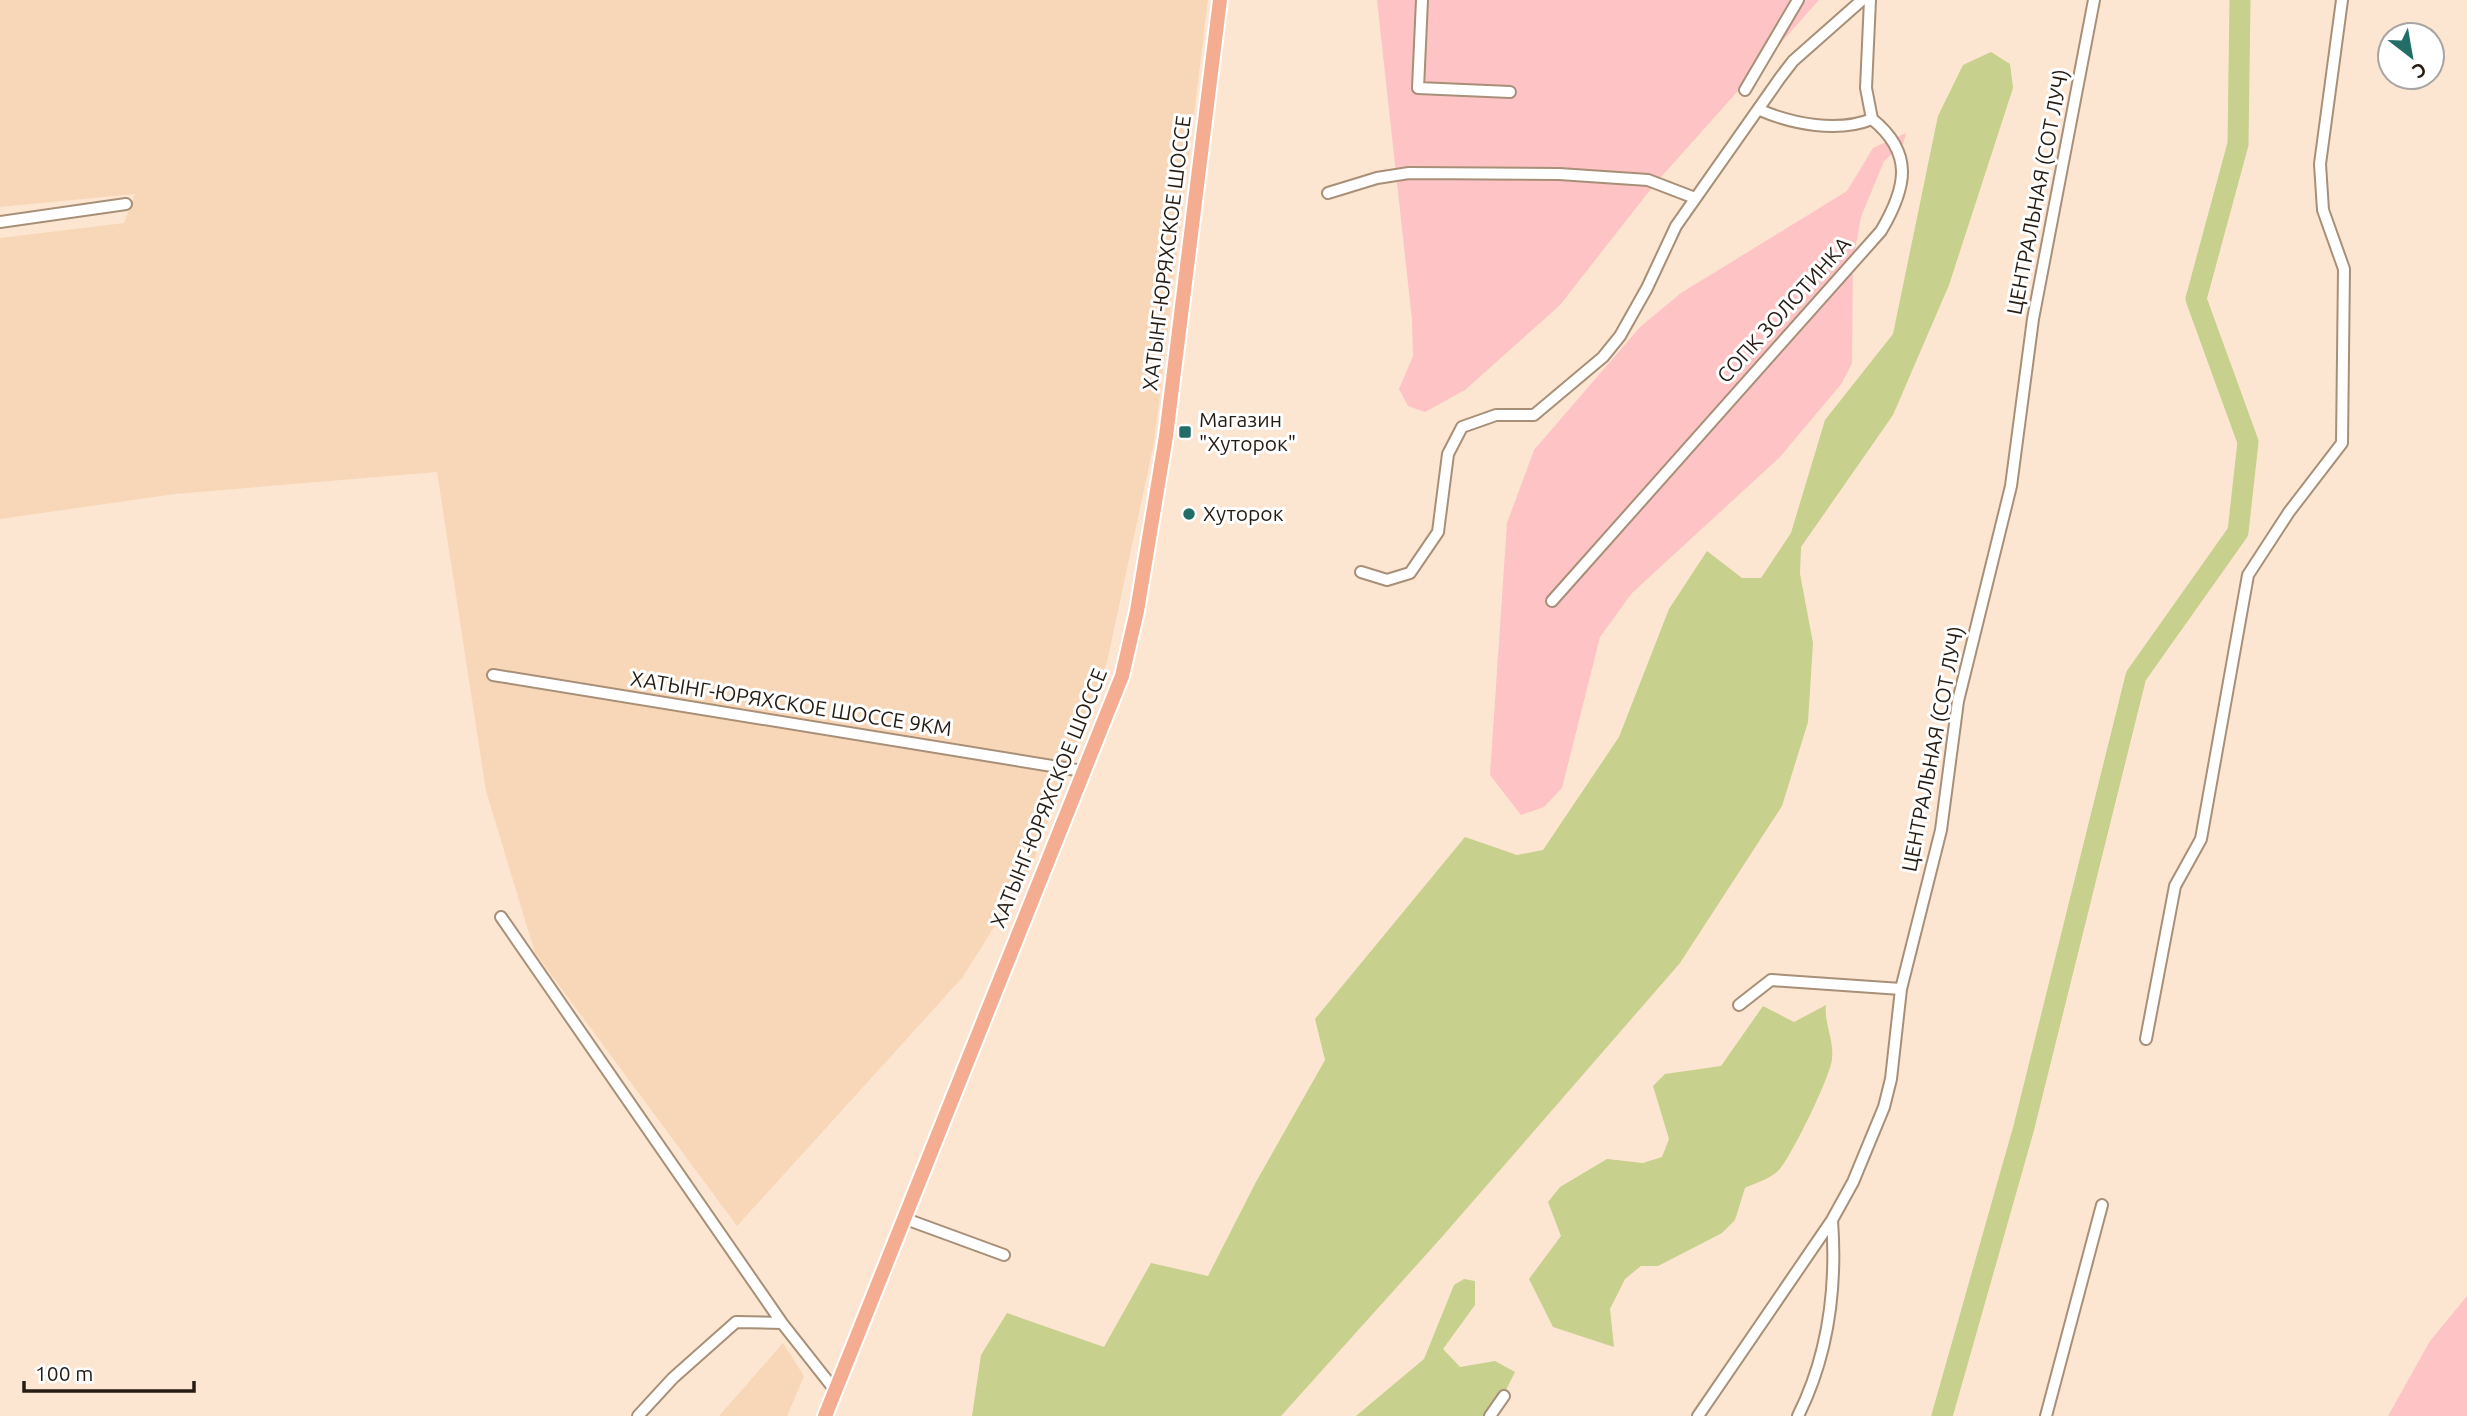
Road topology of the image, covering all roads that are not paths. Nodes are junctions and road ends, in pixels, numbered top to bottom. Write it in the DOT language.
graph roads {
  1 [pos="1220,0"];
  2 [pos="1422,0"];
  3 [pos="1798,0"];
  4 [pos="1862,0"];
  5 [pos="1870,0"];
  6 [pos="2094,0"];
  7 [pos="2342,0"];
  8 [pos="1745,90"];
  9 [pos="1510,92"];
  10 [pos="1759,110"];
  11 [pos="1872,119"];
  12 [pos="1328,193"];
  13 [pos="1695,198"];
  14 [pos="126,204"];
  15 [pos="0,222"];
  16 [pos="1361,572"];
  17 [pos="1552,601"];
  18 [pos="493,675"];
  19 [pos="1083,771"];
  20 [pos="501,917"];
  21 [pos="1901,989"];
  22 [pos="1739,1005"];
  23 [pos="2146,1039"];
  24 [pos="2102,1205"];
  25 [pos="903,1218"];
  26 [pos="1832,1220"];
  27 [pos="1003,1255"];
  28 [pos="782,1323"];
  29 [pos="834,1389"];
  30 [pos="1504,1396"];
  31 [pos="638,1416"];
  32 [pos="825,1416"];
  33 [pos="1490,1416"];
  34 [pos="1698,1416"];
  35 [pos="1798,1416"];
  36 [pos="2046,1416"];
  1 -- 19 [label="main road, ХАТЫНГ-ЮРЯХСКОЕ ШОССЕ"];
  2 -- 9 [label="street"];
  3 -- 8 [label="street"];
  4 -- 10 [label="street"];
  5 -- 11 [label="street"];
  6 -- 21 [label="street, ЦЕНТРАЛЬНАЯ (СОТ ЛУЧ)"];
  7 -- 23 [label="street"];
  10 -- 11 [label="street"];
  10 -- 13 [label="street"];
  11 -- 17 [label="street, СОПК ЗОЛОТИНКА"];
  12 -- 13 [label="street"];
  13 -- 16 [label="street"];
  14 -- 15 [label="street"];
  18 -- 19 [label="street, ХАТЫНГ-ЮРЯХСКОЕ ШОССЕ 9КМ"];
  19 -- 25 [label="main road, ХАТЫНГ-ЮРЯХСКОЕ ШОССЕ"];
  20 -- 28 [label="street"];
  21 -- 22 [label="street"];
  21 -- 26 [label="street, ЦЕНТРАЛЬНАЯ (СОТ ЛУЧ)"];
  24 -- 36 [label="street"];
  25 -- 27 [label="street"];
  25 -- 29 [label="main road, ХАТЫНГ-ЮРЯХСКОЕ ШОССЕ"];
  26 -- 34 [label="street, ЦЕНТРАЛЬНАЯ (СОТ ЛУЧ)"];
  26 -- 35 [label="street"];
  28 -- 29 [label="street"];
  28 -- 31 [label="street"];
  29 -- 32 [label="main road, ХАТЫНГ-ЮРЯХСКОЕ ШОССЕ"];
  30 -- 33 [label="street"];
}
